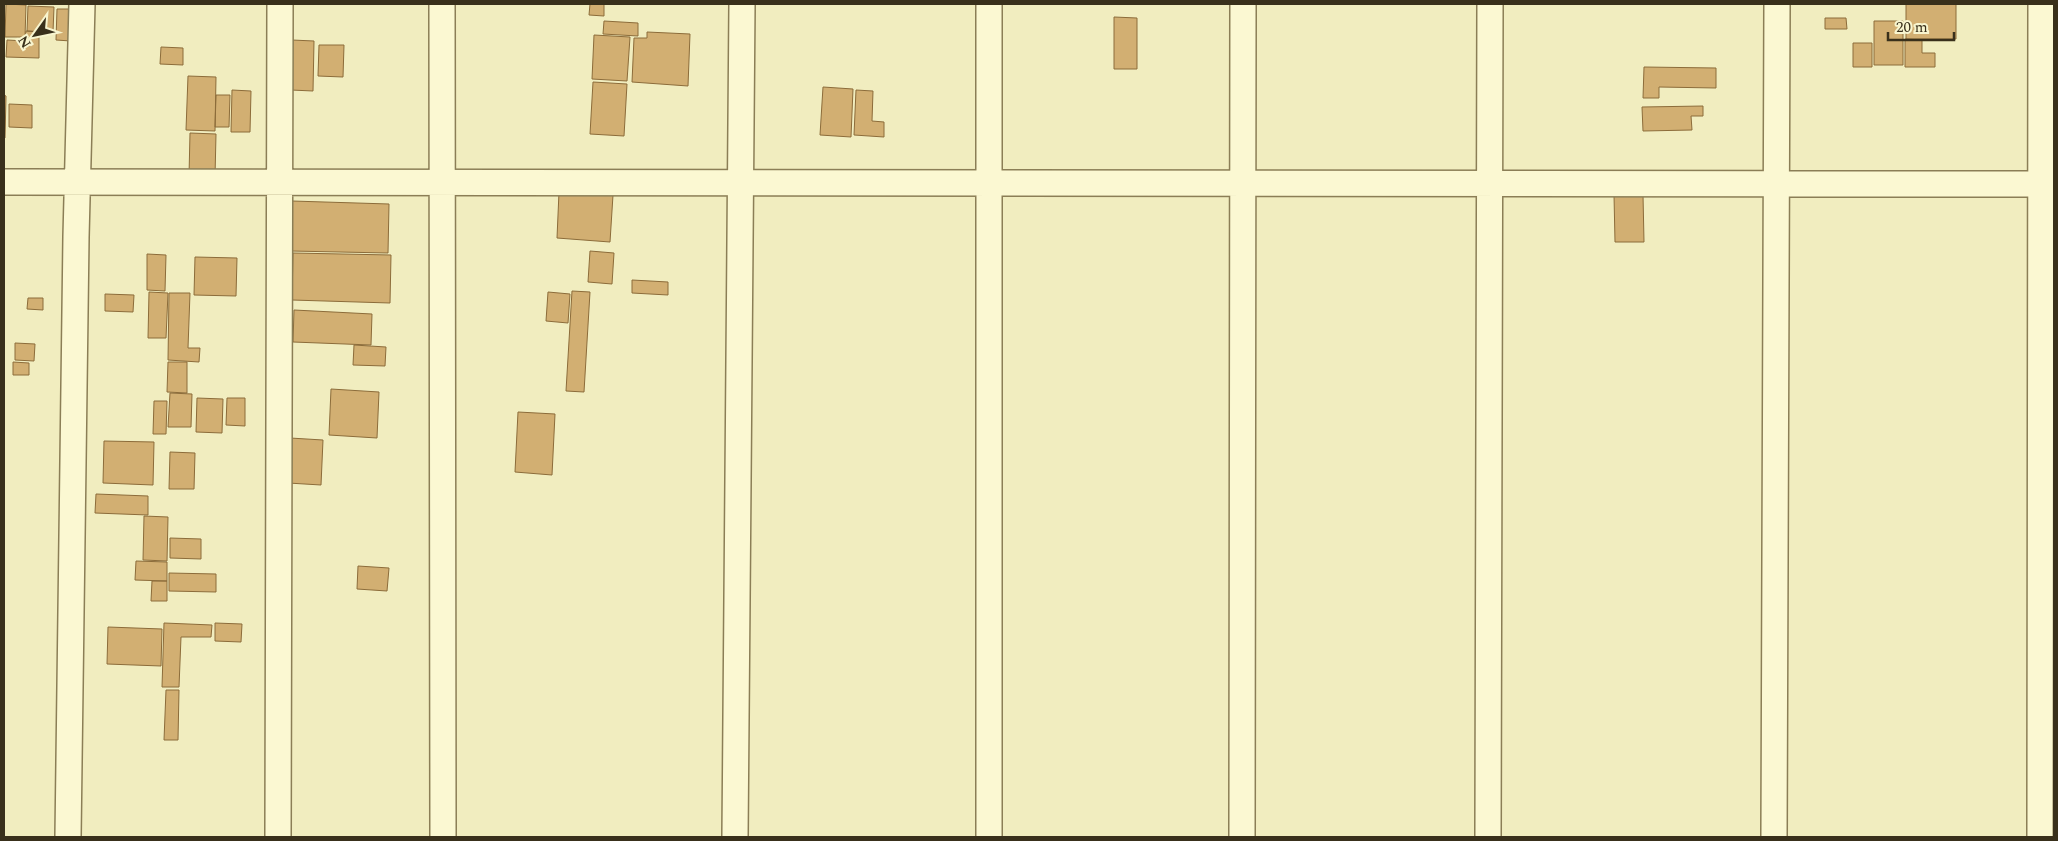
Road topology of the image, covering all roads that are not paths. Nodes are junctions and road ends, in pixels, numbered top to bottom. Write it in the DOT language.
graph roads {
  1 [pos="82,4"];
  2 [pos="280,4"];
  3 [pos="442,4"];
  4 [pos="742,4"];
  5 [pos="989,4"];
  6 [pos="1243,4"];
  7 [pos="1490,4"];
  8 [pos="1777,4"];
  9 [pos="2041,4"];
  10 [pos="4,182"];
  11 [pos="78,182"];
  12 [pos="280,182"];
  13 [pos="443,183"];
  14 [pos="741,183"];
  15 [pos="989,183"];
  16 [pos="1242,183"];
  17 [pos="1490,183"];
  18 [pos="1776,184"];
  19 [pos="2048,184"];
  20 [pos="68,837"];
  21 [pos="278,837"];
  22 [pos="443,837"];
  23 [pos="735,837"];
  24 [pos="989,837"];
  25 [pos="1242,837"];
  26 [pos="1488,837"];
  27 [pos="1774,837"];
  28 [pos="2040,837"];
  1 -- 11 [label="street"];
  2 -- 12 [label="street"];
  3 -- 13 [label="street"];
  4 -- 14 [label="street"];
  5 -- 15 [label="street"];
  6 -- 16 [label="street"];
  7 -- 17 [label="street"];
  8 -- 18 [label="street"];
  9 -- 19 [label="street"];
  10 -- 11 [label="street"];
  11 -- 12 [label="street"];
  11 -- 20 [label="street"];
  12 -- 13 [label="street"];
  12 -- 21 [label="street"];
  13 -- 14 [label="street"];
  13 -- 22 [label="street"];
  14 -- 15 [label="street"];
  14 -- 23 [label="street"];
  15 -- 16 [label="street"];
  15 -- 24 [label="street"];
  16 -- 17 [label="street"];
  16 -- 25 [label="street"];
  17 -- 18 [label="street"];
  17 -- 26 [label="street"];
  18 -- 19 [label="street"];
  18 -- 27 [label="street"];
  19 -- 28 [label="street"];
}
